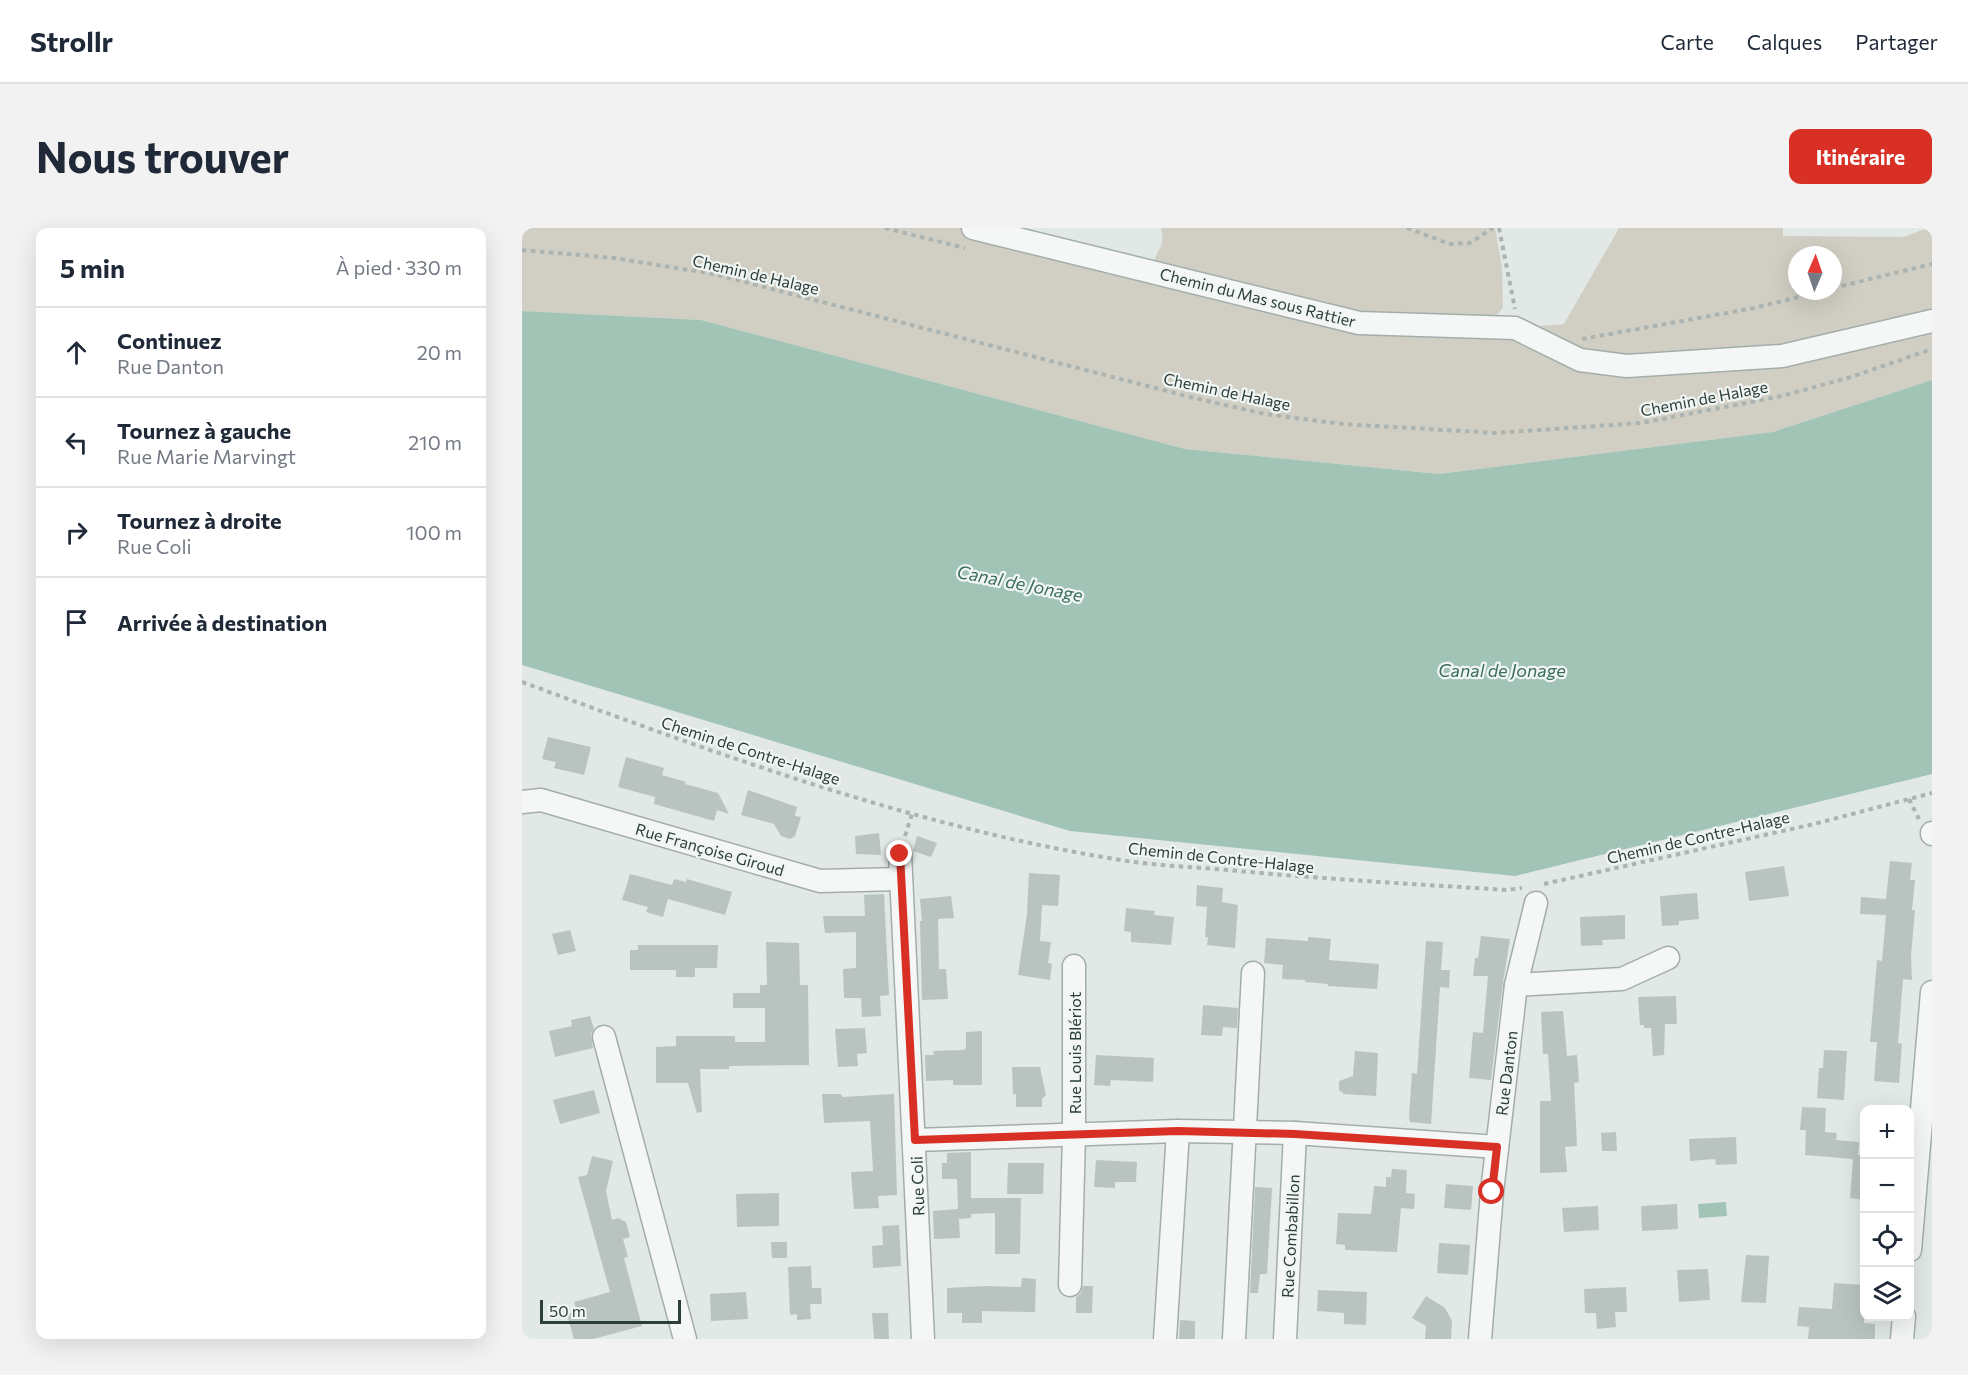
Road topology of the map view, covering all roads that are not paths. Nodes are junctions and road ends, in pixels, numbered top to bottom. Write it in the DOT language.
graph roads {
  1 [pos="973,228"];
  2 [pos="1932,321"];
  3 [pos="522,802"];
  4 [pos="900,854"];
  5 [pos="901,879"];
  6 [pos="1533,892"];
  7 [pos="1668,958"];
  8 [pos="1074,966"];
  9 [pos="1252,972"];
  10 [pos="1516,986"];
  11 [pos="1932,992"];
  12 [pos="604,1037"];
  13 [pos="1178,1131"];
  14 [pos="1246,1132"];
  15 [pos="1295,1134"];
  16 [pos="1074,1135"];
  17 [pos="915,1140"];
  18 [pos="1497,1147"];
  19 [pos="1913,1213"];
  20 [pos="1070,1285"];
  21 [pos="1904,1321"];
  22 [pos="685,1339"];
  23 [pos="923,1339"];
  24 [pos="1165,1339"];
  25 [pos="1234,1339"];
  26 [pos="1285,1339"];
  27 [pos="1480,1339"];
  28 [pos="1902,1339"];
  1 -- 2 [label="street, Chemin du Mas sous Rattier"];
  3 -- 5 [label="street, Rue Françoise Giroud"];
  4 -- 5 [label="street, Rue Coli"];
  5 -- 17 [label="street, Rue Coli"];
  6 -- 10 [label="street, Rue Danton"];
  7 -- 10 [label="street"];
  8 -- 16 [label="street, Rue Louis Blériot"];
  9 -- 14 [label="street"];
  10 -- 18 [label="street, Rue Danton"];
  11 -- 19 [label="street"];
  12 -- 22 [label="street"];
  13 -- 14 [label="street"];
  13 -- 16 [label="street"];
  13 -- 24 [label="street"];
  14 -- 15 [label="street"];
  14 -- 25 [label="street"];
  15 -- 18 [label="street"];
  15 -- 26 [label="street, Rue Combabillon"];
  16 -- 17 [label="street"];
  16 -- 20 [label="street, Rue Louis Blériot"];
  17 -- 23 [label="street, Rue Coli"];
  18 -- 27 [label="street, Rue Danton"];
  21 -- 28 [label="street"];
}
